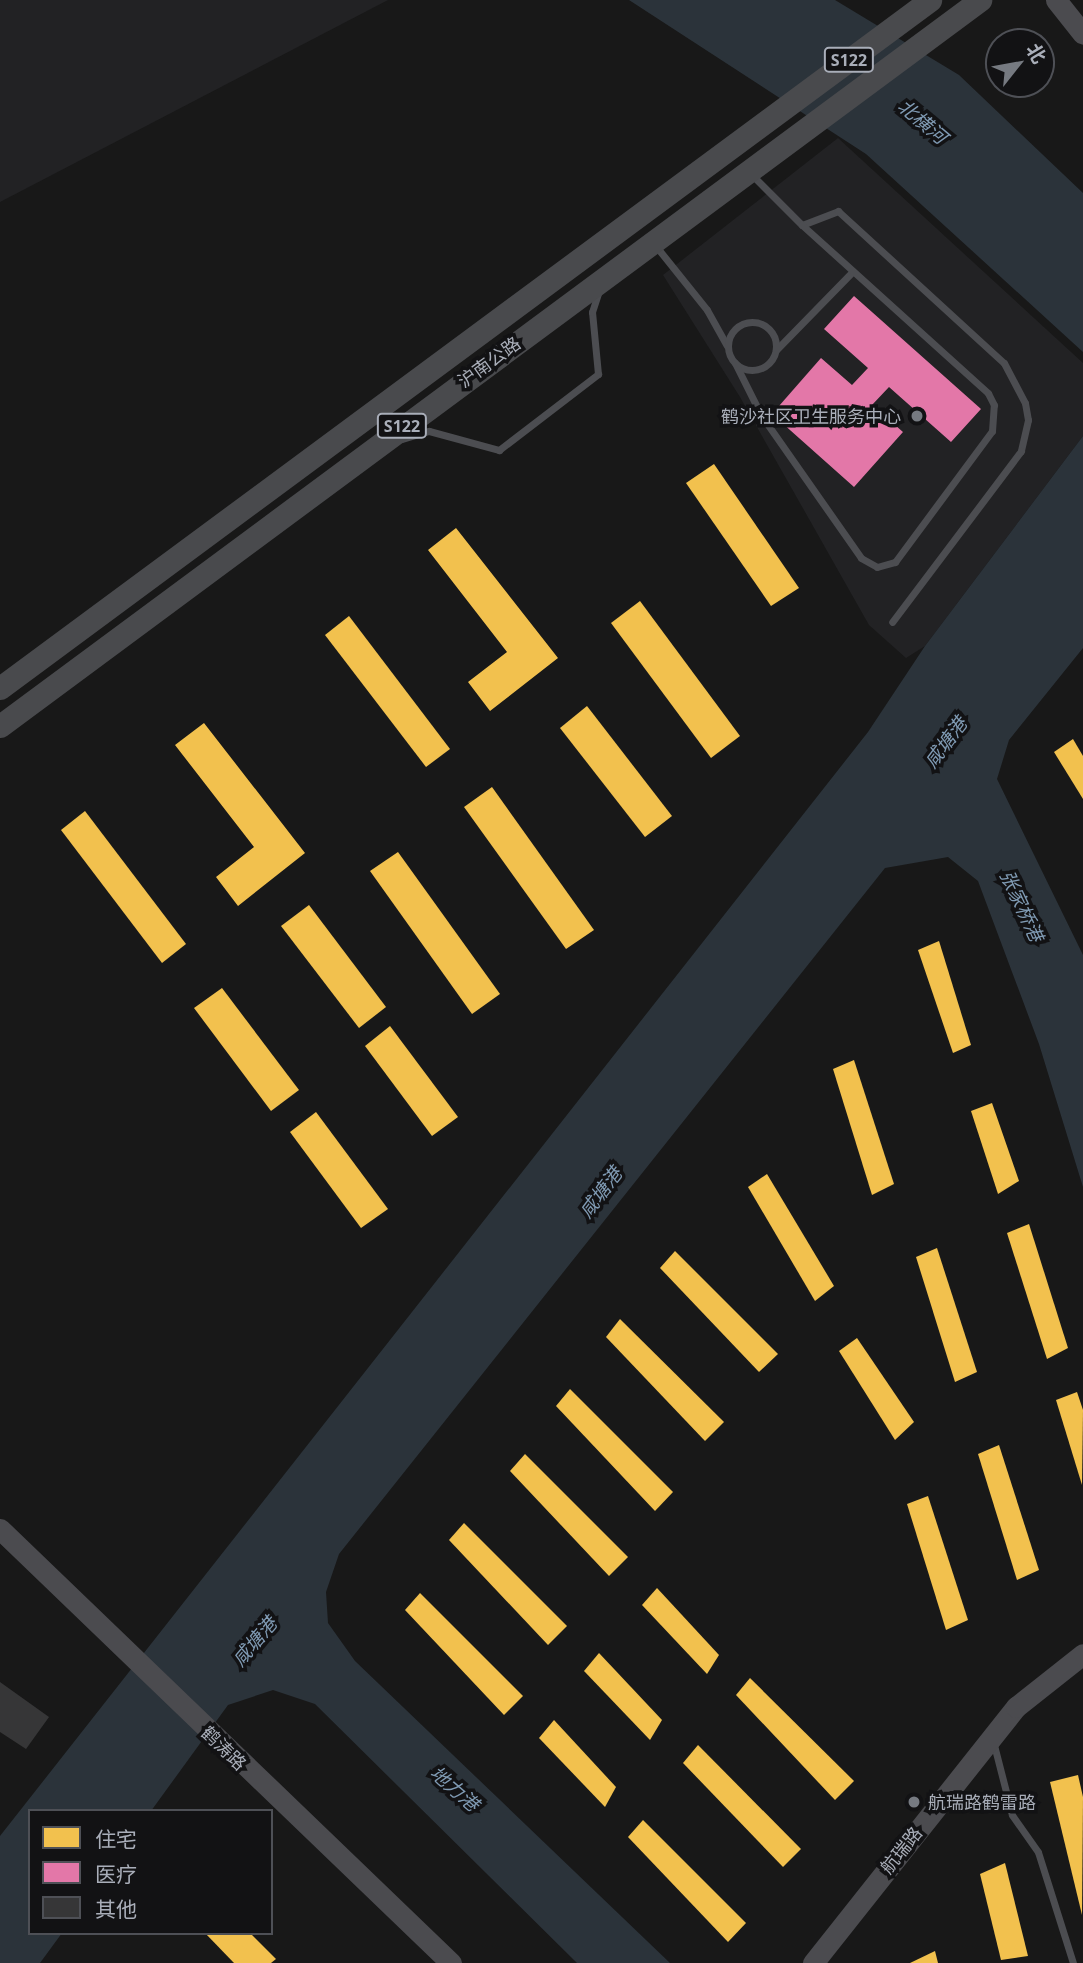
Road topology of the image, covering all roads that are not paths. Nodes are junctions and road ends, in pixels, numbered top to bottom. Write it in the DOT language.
graph roads {
  1 [pos="980,0"];
  2 [pos="1056,0"];
  3 [pos="926,3"];
  4 [pos="1083,34"];
  5 [pos="748,171"];
  6 [pos="802,225"];
  7 [pos="653,242"];
  8 [pos="853,271"];
  9 [pos="603,279"];
  10 [pos="728,348"];
  11 [pos="776,350"];
  12 [pos="735,363"];
  13 [pos="375,447"];
  14 [pos="892,622"];
  15 [pos="0,688"];
  16 [pos="0,726"];
  17 [pos="0,1529"];
  18 [pos="1083,1654"];
  19 [pos="992,1737"];
  20 [pos="451,1963"];
  21 [pos="813,1963"];
  22 [pos="1073,1963"];
  1 -- 5 [label="main road, 沪南公路 / S122"];
  2 -- 4 [label="street"];
  3 -- 15 [label="main road, 沪南公路 / S122"];
  5 -- 6 [label="lane"];
  5 -- 7 [label="main road, 沪南公路 / S122"];
  6 -- 8 [label="lane"];
  6 -- 14 [label="lane"];
  7 -- 9 [label="main road, 沪南公路 / S122"];
  7 -- 10 [label="lane"];
  8 -- 11 [label="lane"];
  8 -- 12 [label="lane"];
  9 -- 13 [label="main road, 沪南公路 / S122"];
  9 -- 13 [label="lane"];
  10 -- 11 [label="lane"];
  10 -- 12 [label="lane"];
  11 -- 12 [label="lane"];
  13 -- 16 [label="main road, 沪南公路 / S122"];
  17 -- 20 [label="street, 鹤涛路"];
  18 -- 19 [label="street, 航瑞路"];
  19 -- 21 [label="street, 航瑞路"];
  19 -- 22 [label="lane"];
}
